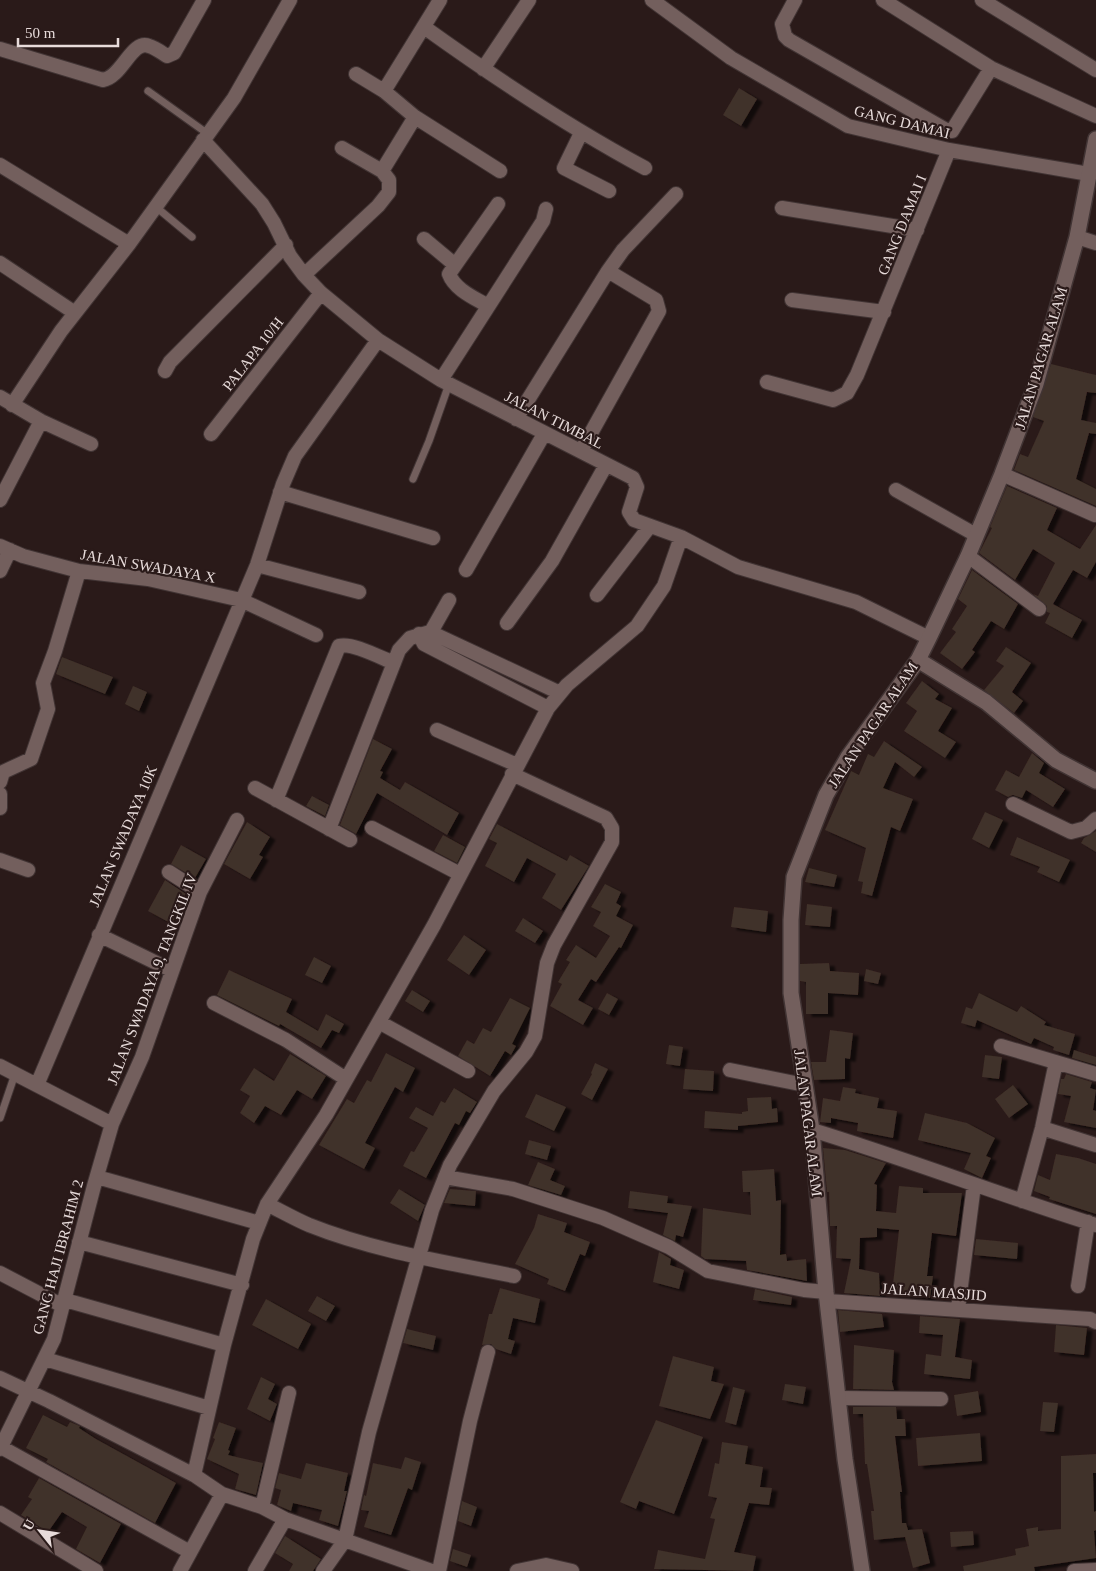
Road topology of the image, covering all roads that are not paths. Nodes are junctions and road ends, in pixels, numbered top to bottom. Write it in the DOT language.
graph roads {
  1 [pos="204,0"];
  2 [pos="290,0"];
  3 [pos="440,0"];
  4 [pos="529,0"];
  5 [pos="652,0"];
  6 [pos="794,0"];
  7 [pos="883,0"];
  8 [pos="982,0"];
  9 [pos="424,27"];
  10 [pos="0,49"];
  11 [pos="990,68"];
  12 [pos="483,69"];
  13 [pos="1096,70"];
  14 [pos="356,74"];
  15 [pos="148,90"];
  16 [pos="384,91"];
  17 [pos="1096,116"];
  18 [pos="415,117"];
  19 [pos="581,134"];
  20 [pos="206,137"];
  21 [pos="1096,139"];
  22 [pos="342,148"];
  23 [pos="949,150"];
  24 [pos="0,165"];
  25 [pos="645,168"];
  26 [pos="382,171"];
  27 [pos="500,171"];
  28 [pos="1089,174"];
  29 [pos="609,191"];
  30 [pos="676,194"];
  31 [pos="498,204"];
  32 [pos="156,207"];
  33 [pos="782,208"];
  34 [pos="546,209"];
  35 [pos="917,230"];
  36 [pos="192,237"];
  37 [pos="1077,237"];
  38 [pos="424,239"];
  39 [pos="1096,243"];
  40 [pos="129,244"];
  41 [pos="286,245"];
  42 [pos="0,263"];
  43 [pos="454,264"];
  44 [pos="608,271"];
  45 [pos="304,275"];
  46 [pos="321,293"];
  47 [pos="792,300"];
  48 [pos="488,306"];
  49 [pos="884,312"];
  50 [pos="76,313"];
  51 [pos="378,340"];
  52 [pos="165,371"];
  53 [pos="445,382"];
  54 [pos="767,382"];
  55 [pos="0,397"];
  56 [pos="12,405"];
  57 [pos="516,419"];
  58 [pos="41,421"];
  59 [pos="211,434"];
  60 [pos="544,434"];
  61 [pos="91,444"];
  62 [pos="581,451"];
  63 [pos="606,465"];
  64 [pos="1002,474"];
  65 [pos="412,479"];
  66 [pos="896,490"];
  67 [pos="280,492"];
  68 [pos="0,500"];
  69 [pos="1095,515"];
  70 [pos="650,526"];
  71 [pos="976,535"];
  72 [pos="681,537"];
  73 [pos="433,538"];
  74 [pos="5,548"];
  75 [pos="968,556"];
  76 [pos="257,565"];
  77 [pos="466,570"];
  78 [pos="0,571"];
  79 [pos="78,571"];
  80 [pos="359,592"];
  81 [pos="597,595"];
  82 [pos="241,600"];
  83 [pos="449,600"];
  84 [pos="1039,609"];
  85 [pos="507,623"];
  86 [pos="316,635"];
  87 [pos="424,637"];
  88 [pos="929,638"];
  89 [pos="918,660"];
  90 [pos="394,664"];
  91 [pos="560,693"];
  92 [pos="548,708"];
  93 [pos="437,730"];
  94 [pos="515,770"];
  95 [pos="1096,781"];
  96 [pos="0,782"];
  97 [pos="255,788"];
  98 [pos="0,794"];
  99 [pos="276,800"];
  100 [pos="1013,804"];
  101 [pos="0,808"];
  102 [pos="1096,819"];
  103 [pos="237,820"];
  104 [pos="372,828"];
  105 [pos="328,829"];
  106 [pos="350,840"];
  107 [pos="0,860"];
  108 [pos="28,870"];
  109 [pos="169,872"];
  110 [pos="460,874"];
  111 [pos="200,892"];
  112 [pos="99,935"];
  113 [pos="171,970"];
  114 [pos="214,1003"];
  115 [pos="379,1022"];
  116 [pos="1002,1046"];
  117 [pos="1056,1062"];
  118 [pos="0,1066"];
  119 [pos="730,1070"];
  120 [pos="468,1071"];
  121 [pos="15,1074"];
  122 [pos="1096,1074"];
  123 [pos="346,1078"];
  124 [pos="37,1085"];
  125 [pos="804,1085"];
  126 [pos="0,1118"];
  127 [pos="112,1124"];
  128 [pos="1042,1128"];
  129 [pos="812,1130"];
  130 [pos="1096,1145"];
  131 [pos="97,1177"];
  132 [pos="446,1177"];
  133 [pos="974,1185"];
  134 [pos="1022,1201"];
  135 [pos="268,1204"];
  136 [pos="259,1224"];
  137 [pos="1092,1224"];
  138 [pos="79,1242"];
  139 [pos="420,1257"];
  140 [pos="0,1273"];
  141 [pos="514,1276"];
  142 [pos="242,1285"];
  143 [pos="1078,1286"];
  144 [pos="827,1296"];
  145 [pos="64,1303"];
  146 [pos="958,1309"];
  147 [pos="1096,1322"];
  148 [pos="224,1345"];
  149 [pos="488,1352"];
  150 [pos="45,1358"];
  151 [pos="0,1378"];
  152 [pos="29,1392"];
  153 [pos="289,1393"];
  154 [pos="838,1398"];
  155 [pos="941,1399"];
  156 [pos="209,1408"];
  157 [pos="1,1448"];
  158 [pos="194,1474"];
  159 [pos="222,1494"];
  160 [pos="262,1507"];
  161 [pos="0,1514"];
  162 [pos="285,1518"];
  163 [pos="344,1540"];
  164 [pos="190,1552"];
  165 [pos="423,1570"];
  166 [pos="1096,1570"];
  167 [pos="96,1571"];
  168 [pos="180,1571"];
  169 [pos="255,1571"];
  170 [pos="324,1571"];
  171 [pos="439,1571"];
  172 [pos="517,1571"];
  173 [pos="572,1571"];
  174 [pos="862,1571"];
  175 [pos="1074,1571"];
  1 -- 10 [label="street"];
  2 -- 20 [label="street"];
  3 -- 9 [label="street"];
  4 -- 12 [label="street"];
  5 -- 23 [label="street, GANG DAMAI"];
  6 -- 11 [label="street"];
  7 -- 11 [label="street"];
  8 -- 13 [label="street"];
  9 -- 12 [label="street"];
  9 -- 16 [label="street"];
  11 -- 17 [label="street"];
  12 -- 19 [label="street"];
  14 -- 16 [label="street"];
  15 -- 20 [label="lane"];
  16 -- 18 [label="street"];
  18 -- 26 [label="street"];
  18 -- 27 [label="street"];
  19 -- 25 [label="street"];
  19 -- 29 [label="street"];
  20 -- 32 [label="street"];
  20 -- 41 [label="street, JALAN TIMBAL"];
  21 -- 28 [label="street, JALAN PAGAR ALAM"];
  22 -- 26 [label="street"];
  23 -- 28 [label="street, GANG DAMAI"];
  23 -- 35 [label="street, GANG DAMAI I"];
  24 -- 40 [label="street"];
  26 -- 45 [label="street"];
  28 -- 37 [label="street, JALAN PAGAR ALAM"];
  30 -- 44 [label="street"];
  31 -- 43 [label="street"];
  32 -- 36 [label="lane"];
  32 -- 40 [label="street"];
  33 -- 35 [label="street"];
  34 -- 48 [label="street"];
  35 -- 49 [label="street, GANG DAMAI I"];
  37 -- 39 [label="street"];
  37 -- 64 [label="street, JALAN PAGAR ALAM"];
  38 -- 43 [label="street"];
  40 -- 50 [label="street"];
  41 -- 45 [label="street, JALAN TIMBAL"];
  41 -- 52 [label="street"];
  42 -- 50 [label="street"];
  43 -- 48 [label="street"];
  44 -- 57 [label="street"];
  44 -- 62 [label="street"];
  45 -- 46 [label="street, JALAN TIMBAL"];
  46 -- 51 [label="street, JALAN TIMBAL"];
  46 -- 59 [label="street, PALAPA 10/H"];
  47 -- 49 [label="street"];
  48 -- 53 [label="street"];
  49 -- 54 [label="street, GANG DAMAI I"];
  50 -- 56 [label="street"];
  51 -- 53 [label="street, JALAN TIMBAL"];
  51 -- 67 [label="street, JALAN SWADAYA 10K"];
  53 -- 57 [label="street, JALAN TIMBAL"];
  53 -- 65 [label="lane"];
  55 -- 56 [label="street"];
  56 -- 58 [label="street"];
  57 -- 60 [label="street, JALAN TIMBAL"];
  58 -- 61 [label="street"];
  58 -- 68 [label="street"];
  60 -- 62 [label="street, JALAN TIMBAL"];
  60 -- 77 [label="street"];
  62 -- 63 [label="street, JALAN TIMBAL"];
  63 -- 70 [label="street, JALAN TIMBAL"];
  63 -- 85 [label="street"];
  64 -- 69 [label="street"];
  64 -- 71 [label="street, JALAN PAGAR ALAM"];
  66 -- 71 [label="street"];
  67 -- 73 [label="street"];
  67 -- 76 [label="street, JALAN SWADAYA 10K"];
  70 -- 72 [label="street, JALAN TIMBAL"];
  70 -- 81 [label="street"];
  71 -- 75 [label="street, JALAN PAGAR ALAM"];
  72 -- 88 [label="street, JALAN TIMBAL"];
  72 -- 91 [label="street"];
  74 -- 78 [label="street"];
  74 -- 79 [label="street, JALAN SWADAYA X"];
  75 -- 84 [label="street"];
  75 -- 88 [label="street, JALAN PAGAR ALAM"];
  76 -- 80 [label="street"];
  76 -- 82 [label="street, JALAN SWADAYA 10K"];
  79 -- 82 [label="street, JALAN SWADAYA X"];
  79 -- 96 [label="street"];
  82 -- 86 [label="street, JALAN SWADAYA X"];
  82 -- 112 [label="street, JALAN SWADAYA 10K"];
  83 -- 87 [label="street"];
  87 -- 90 [label="street"];
  87 -- 91 [label="street"];
  87 -- 92 [label="street"];
  88 -- 89 [label="street, JALAN PAGAR ALAM"];
  89 -- 95 [label="street"];
  89 -- 125 [label="street, JALAN PAGAR ALAM"];
  90 -- 99 [label="street"];
  90 -- 105 [label="street"];
  91 -- 92 [label="street"];
  92 -- 94 [label="street"];
  93 -- 94 [label="street"];
  94 -- 110 [label="street"];
  94 -- 132 [label="street"];
  97 -- 99 [label="street"];
  98 -- 101 [label="street"];
  99 -- 105 [label="street"];
  100 -- 102 [label="street"];
  103 -- 111 [label="street, JALAN SWADAYA 9, TANGKIL IV"];
  104 -- 110 [label="street"];
  105 -- 106 [label="street"];
  107 -- 108 [label="street"];
  109 -- 111 [label="street"];
  110 -- 115 [label="street"];
  111 -- 113 [label="street, JALAN SWADAYA 9, TANGKIL IV"];
  112 -- 113 [label="street"];
  112 -- 124 [label="street, JALAN SWADAYA 10K"];
  113 -- 127 [label="street, JALAN SWADAYA 9, TANGKIL IV"];
  114 -- 123 [label="street"];
  115 -- 120 [label="street"];
  115 -- 123 [label="street"];
  116 -- 117 [label="street"];
  117 -- 122 [label="street"];
  117 -- 128 [label="street"];
  118 -- 121 [label="street"];
  119 -- 125 [label="street"];
  121 -- 124 [label="street"];
  121 -- 126 [label="lane"];
  123 -- 135 [label="street"];
  124 -- 127 [label="street"];
  125 -- 129 [label="street, JALAN PAGAR ALAM"];
  127 -- 131 [label="street, GANG HAJI IBRAHIM 2"];
  128 -- 130 [label="street"];
  128 -- 134 [label="street"];
  129 -- 133 [label="street"];
  129 -- 144 [label="street, JALAN PAGAR ALAM"];
  131 -- 136 [label="street"];
  131 -- 138 [label="street, GANG HAJI IBRAHIM 2"];
  132 -- 139 [label="street"];
  132 -- 144 [label="street, JALAN MASJID"];
  133 -- 134 [label="street"];
  133 -- 146 [label="street"];
  134 -- 137 [label="street"];
  135 -- 136 [label="street"];
  135 -- 139 [label="street"];
  136 -- 142 [label="street"];
  137 -- 143 [label="street"];
  138 -- 142 [label="street"];
  138 -- 145 [label="street, GANG HAJI IBRAHIM 2"];
  139 -- 141 [label="street"];
  139 -- 163 [label="street"];
  140 -- 145 [label="street"];
  142 -- 148 [label="street"];
  144 -- 146 [label="street, JALAN MASJID"];
  144 -- 154 [label="street, JALAN PAGAR ALAM"];
  145 -- 148 [label="street"];
  145 -- 150 [label="street, GANG HAJI IBRAHIM 2"];
  146 -- 147 [label="street, JALAN MASJID"];
  148 -- 156 [label="street"];
  149 -- 171 [label="street"];
  150 -- 152 [label="street, GANG HAJI IBRAHIM 2"];
  150 -- 156 [label="street"];
  151 -- 152 [label="street"];
  152 -- 157 [label="street, GANG HAJI IBRAHIM 2"];
  152 -- 158 [label="street"];
  153 -- 160 [label="street"];
  154 -- 155 [label="street"];
  154 -- 174 [label="street, JALAN PAGAR ALAM"];
  156 -- 158 [label="street"];
  157 -- 164 [label="street"];
  158 -- 159 [label="street"];
  159 -- 160 [label="street"];
  159 -- 164 [label="street"];
  160 -- 162 [label="street"];
  161 -- 167 [label="street"];
  162 -- 163 [label="street"];
  162 -- 169 [label="street"];
  163 -- 165 [label="street"];
  163 -- 170 [label="street"];
  164 -- 168 [label="street"];
  166 -- 175 [label="street"];
  172 -- 173 [label="street"];
}
